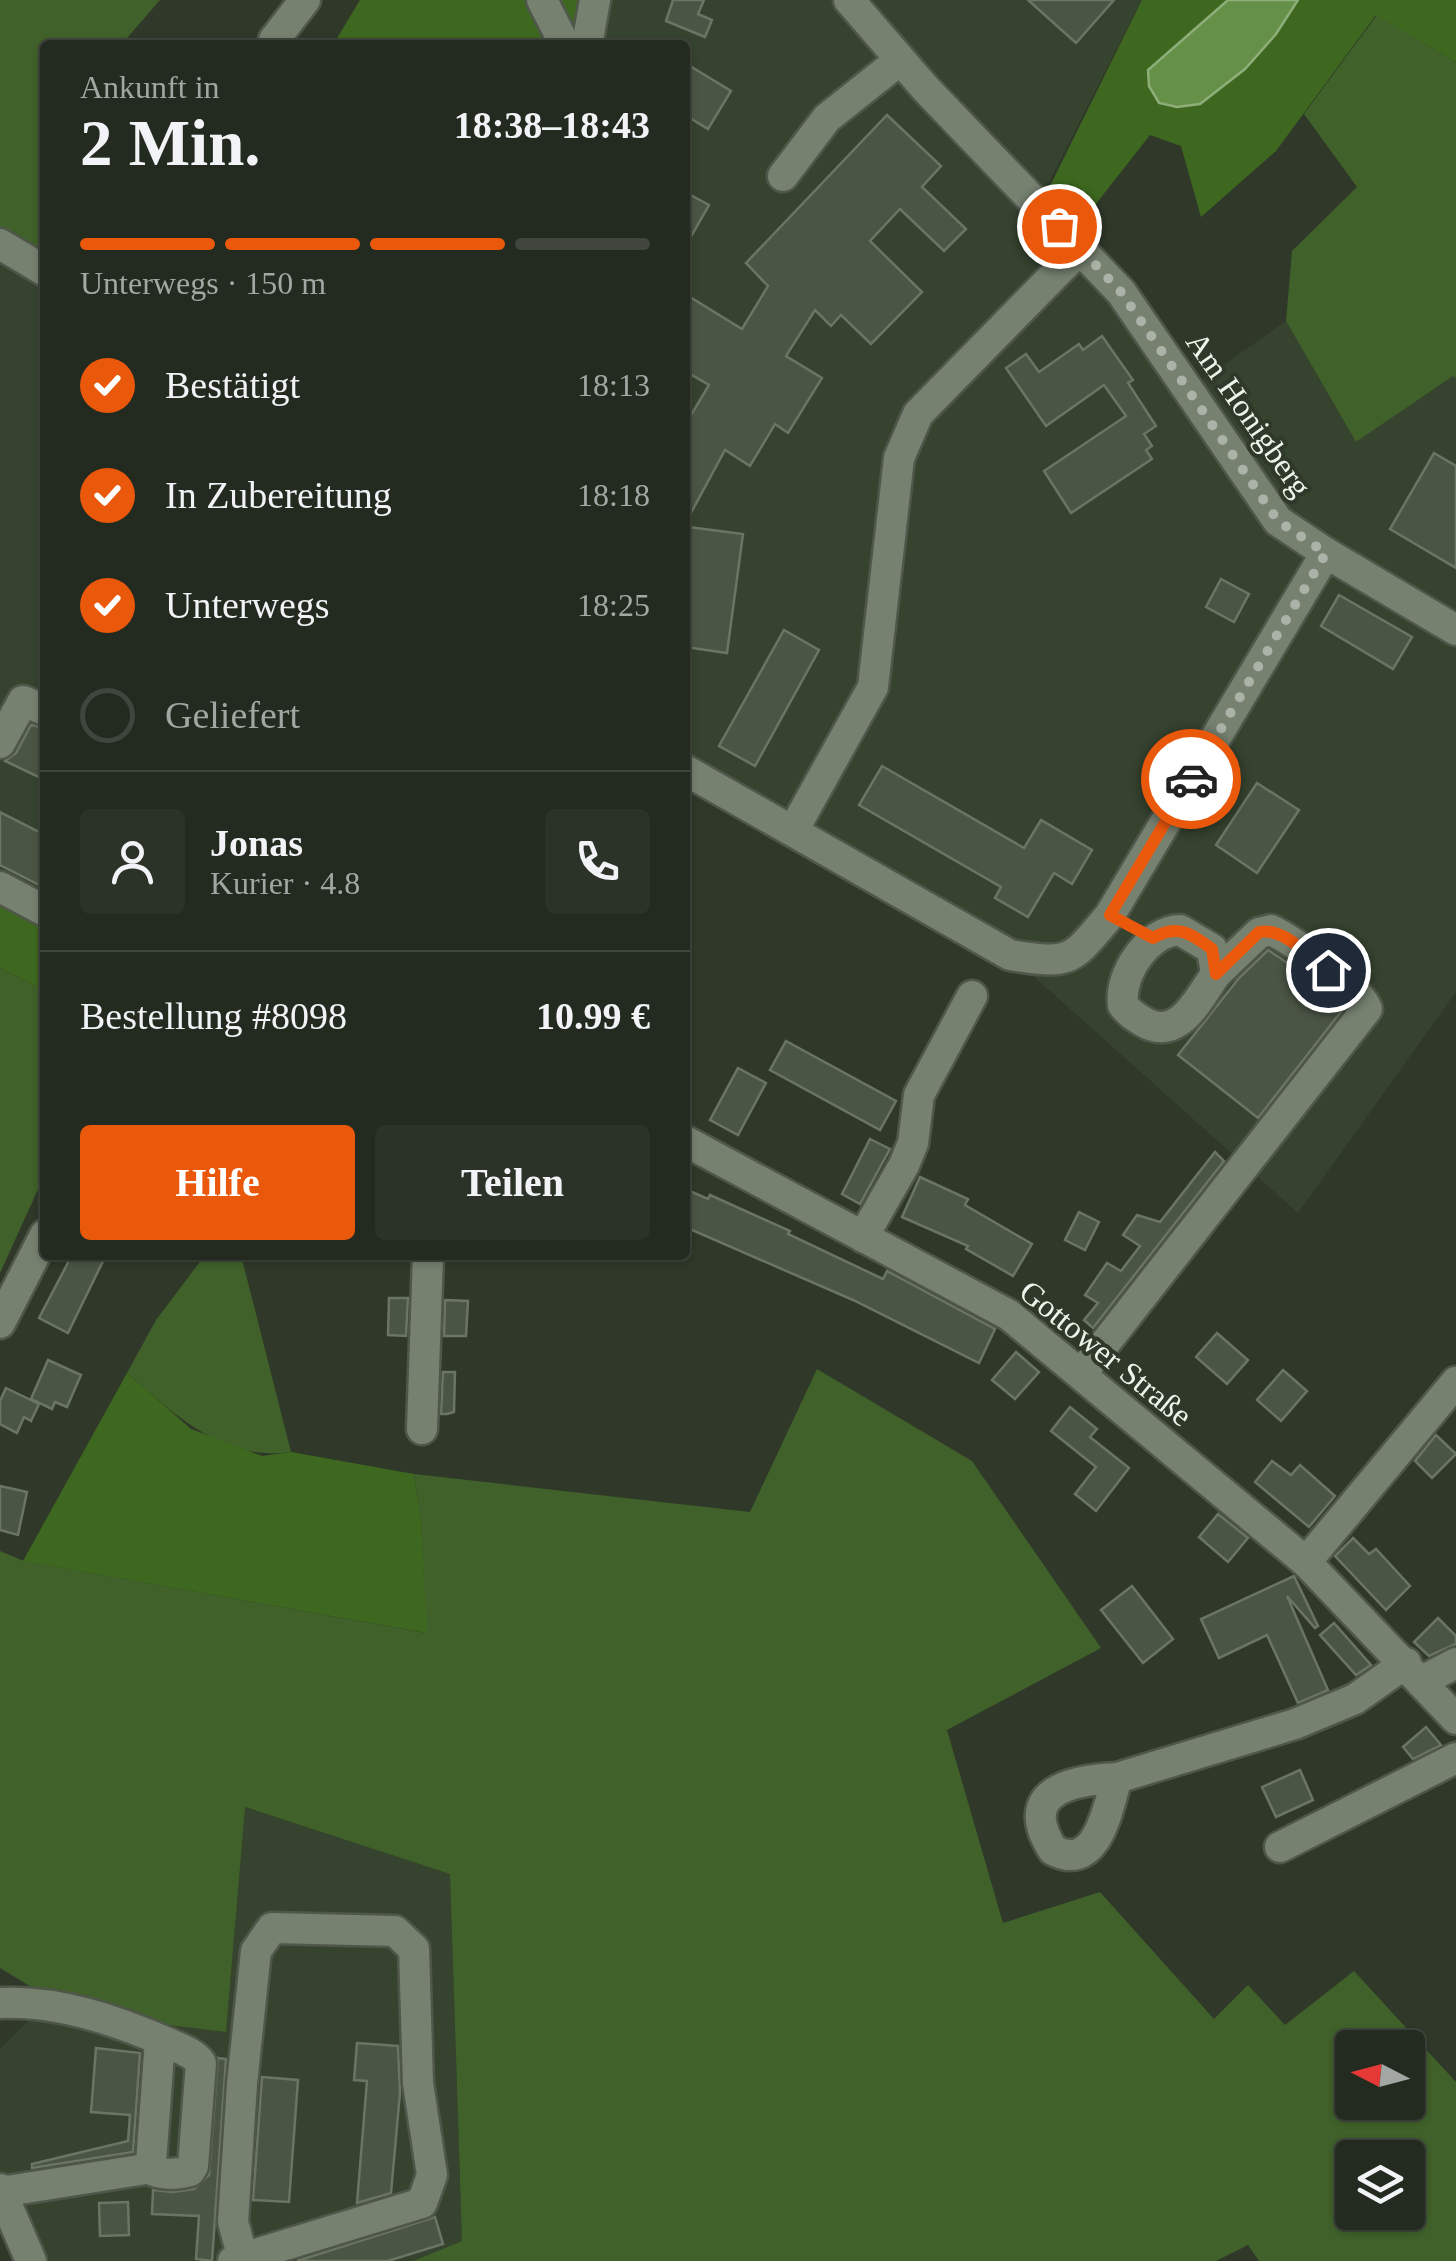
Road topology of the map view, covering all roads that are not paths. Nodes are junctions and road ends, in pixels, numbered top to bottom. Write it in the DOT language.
graph roads {
  1 [pos="305,0"];
  2 [pos="542,0"];
  3 [pos="595,0"];
  4 [pos="850,0"];
  5 [pos="274,40"];
  6 [pos="562,40"];
  7 [pos="589,40"];
  8 [pos="900,60"];
  9 [pos="783,176"];
  10 [pos="0,244"];
  11 [pos="1080,249"];
  12 [pos="40,268"];
  13 [pos="1326,553"];
  14 [pos="1456,630"];
  15 [pos="40,708"];
  16 [pos="0,743"];
  17 [pos="690,773"];
  18 [pos="794,830"];
  19 [pos="0,887"];
  20 [pos="40,907"];
  21 [pos="1110,915"];
  22 [pos="1153,938"];
  23 [pos="1216,974"];
  24 [pos="972,996"];
  25 [pos="690,1144"];
  26 [pos="863,1237"];
  27 [pos="40,1245"];
  28 [pos="428,1260"];
  29 [pos="0,1323"];
  30 [pos="1081,1374"];
  31 [pos="1456,1382"];
  32 [pos="422,1429"];
  33 [pos="1306,1562"];
  34 [pos="1456,1662"];
  35 [pos="1414,1672"];
  36 [pos="1456,1719"];
  37 [pos="1456,1758"];
  38 [pos="1116,1778"];
  39 [pos="1280,1847"];
  40 [pos="0,2003"];
  41 [pos="160,2040"];
  42 [pos="152,2168"];
  43 [pos="0,2191"];
  44 [pos="238,2259"];
  45 [pos="31,2261"];
  1 -- 5 [label="street"];
  2 -- 6 [label="street"];
  3 -- 7 [label="street"];
  4 -- 8 [label="street, Am Honigberg"];
  8 -- 9 [label="street"];
  8 -- 11 [label="street, Am Honigberg"];
  10 -- 12 [label="street"];
  11 -- 13 [label="street, Am Honigberg"];
  11 -- 18 [label="street"];
  13 -- 14 [label="street, Am Honigberg"];
  13 -- 21 [label="street"];
  15 -- 16 [label="street"];
  17 -- 18 [label="street"];
  18 -- 21 [label="street"];
  19 -- 20 [label="street"];
  21 -- 22 [label="street"];
  22 -- 23 [label="street"];
  22 -- 23 [label="street"];
  23 -- 30 [label="street"];
  24 -- 26 [label="street"];
  25 -- 26 [label="street, Gottower Straße"];
  26 -- 30 [label="street, Gottower Straße"];
  27 -- 29 [label="street"];
  28 -- 32 [label="street"];
  30 -- 33 [label="street, Gottower Straße"];
  31 -- 33 [label="street"];
  33 -- 35 [label="street, Gottower Straße"];
  34 -- 35 [label="street"];
  35 -- 36 [label="street, Gottower Straße"];
  35 -- 38 [label="street"];
  37 -- 39 [label="street"];
  40 -- 41 [label="street"];
  41 -- 42 [label="street"];
  41 -- 42 [label="street"];
  42 -- 43 [label="street"];
  43 -- 45 [label="street"];
  44 -- 44 [label="street"];
}
